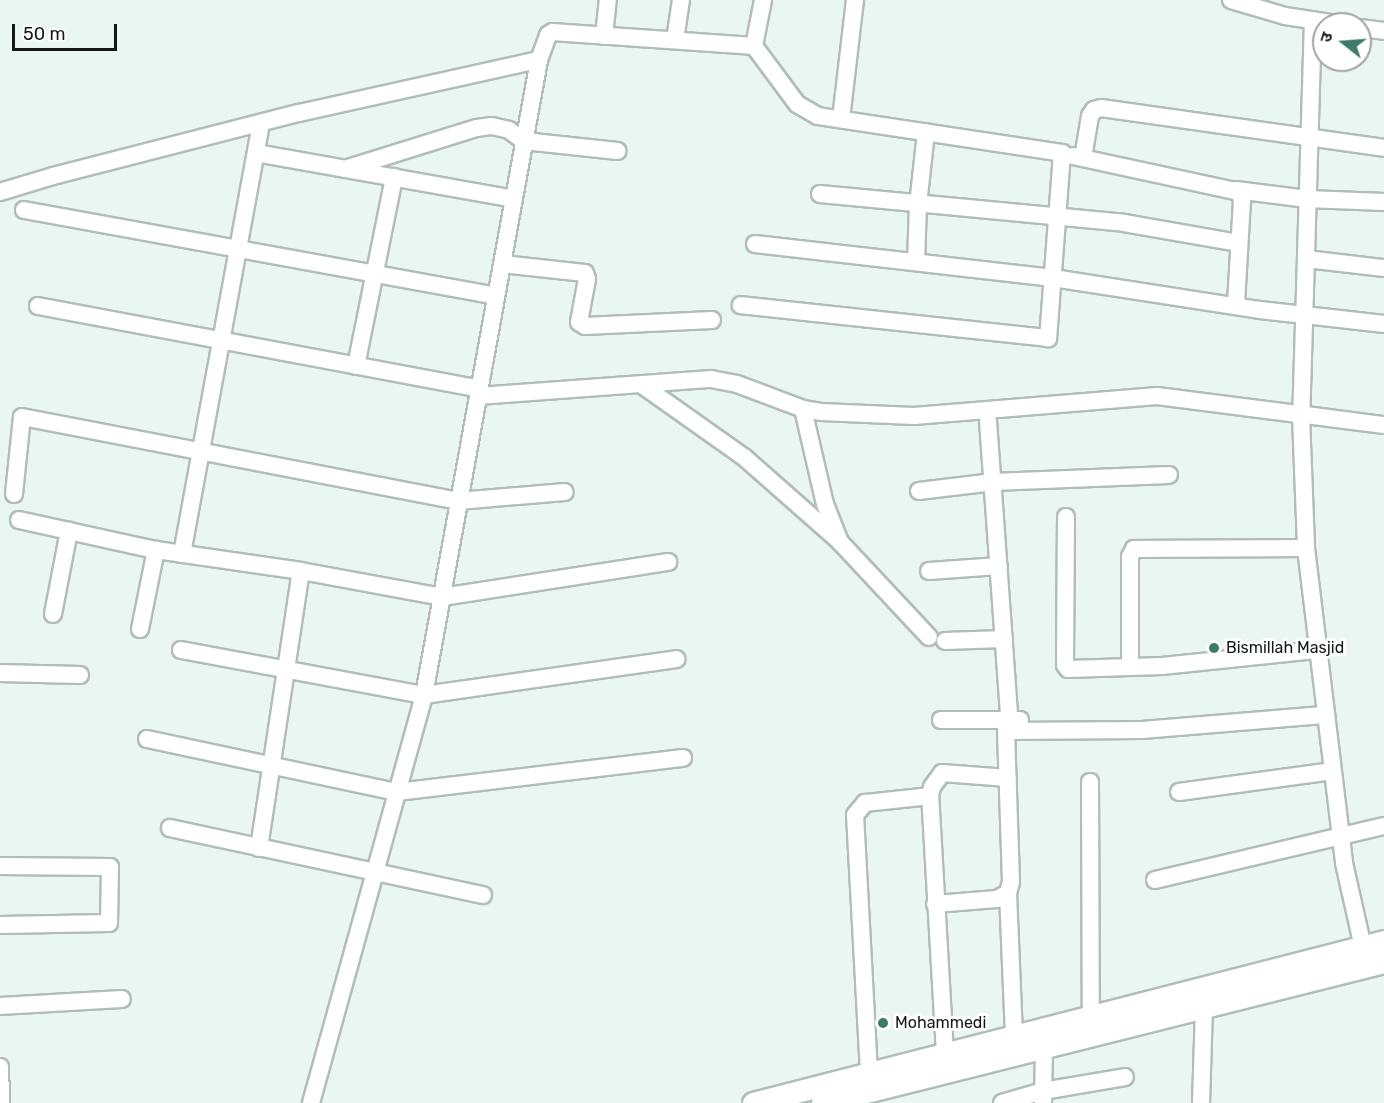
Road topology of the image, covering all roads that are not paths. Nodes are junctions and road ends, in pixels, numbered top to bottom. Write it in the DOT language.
graph roads {
  1 [pos="608,0"];
  2 [pos="681,0"];
  3 [pos="763,0"];
  4 [pos="855,0"];
  5 [pos="1231,0"];
  6 [pos="1312,20"];
  7 [pos="604,36"];
  8 [pos="675,40"];
  9 [pos="1312,44"];
  10 [pos="754,45"];
  11 [pos="539,60"];
  12 [pos="841,119"];
  13 [pos="261,123"];
  14 [pos="926,132"];
  15 [pos="1308,138"];
  16 [pos="524,141"];
  17 [pos="1384,147"];
  18 [pos="617,150"];
  19 [pos="256,153"];
  20 [pos="1062,153"];
  21 [pos="1083,158"];
  22 [pos="345,169"];
  23 [pos="394,177"];
  24 [pos="1236,190"];
  25 [pos="0,192"];
  26 [pos="820,194"];
  27 [pos="514,199"];
  28 [pos="1307,199"];
  29 [pos="1384,202"];
  30 [pos="918,205"];
  31 [pos="24,210"];
  32 [pos="1057,217"];
  33 [pos="1239,243"];
  34 [pos="755,244"];
  35 [pos="238,251"];
  36 [pos="1306,259"];
  37 [pos="916,262"];
  38 [pos="502,264"];
  39 [pos="1384,268"];
  40 [pos="375,275"];
  41 [pos="1053,278"];
  42 [pos="496,296"];
  43 [pos="1236,305"];
  44 [pos="38,306"];
  45 [pos="741,306"];
  46 [pos="1305,315"];
  47 [pos="712,320"];
  48 [pos="1384,324"];
  49 [pos="222,340"];
  50 [pos="356,366"];
  51 [pos="642,385"];
  52 [pos="479,393"];
  53 [pos="803,409"];
  54 [pos="1301,416"];
  55 [pos="988,421"];
  56 [pos="1384,425"];
  57 [pos="202,450"];
  58 [pos="1169,475"];
  59 [pos="993,482"];
  60 [pos="919,490"];
  61 [pos="565,492"];
  62 [pos="14,494"];
  63 [pos="458,501"];
  64 [pos="1066,517"];
  65 [pos="19,520"];
  66 [pos="69,531"];
  67 [pos="840,542"];
  68 [pos="1306,548"];
  69 [pos="156,550"];
  70 [pos="182,554"];
  71 [pos="668,562"];
  72 [pos="999,566"];
  73 [pos="301,571"];
  74 [pos="929,571"];
  75 [pos="442,597"];
  76 [pos="53,615"];
  77 [pos="140,629"];
  78 [pos="1004,639"];
  79 [pos="181,650"];
  80 [pos="1318,650"];
  81 [pos="676,659"];
  82 [pos="1130,667"];
  83 [pos="287,668"];
  84 [pos="0,673"];
  85 [pos="80,675"];
  86 [pos="424,694"];
  87 [pos="1326,715"];
  88 [pos="941,720"];
  89 [pos="1033,720"];
  90 [pos="1010,725"];
  91 [pos="147,739"];
  92 [pos="683,758"];
  93 [pos="273,766"];
  94 [pos="1333,771"];
  95 [pos="1008,778"];
  96 [pos="1090,782"];
  97 [pos="397,792"];
  98 [pos="1179,792"];
  99 [pos="930,796"];
  100 [pos="1384,826"];
  101 [pos="170,828"];
  102 [pos="1341,835"];
  103 [pos="259,848"];
  104 [pos="0,866"];
  105 [pos="376,873"];
  106 [pos="1155,880"];
  107 [pos="1008,893"];
  108 [pos="483,895"];
  109 [pos="935,904"];
  110 [pos="0,925"];
  111 [pos="1384,941"];
  112 [pos="1363,947"];
  113 [pos="1384,962"];
  114 [pos="122,999"];
  115 [pos="0,1006"];
  116 [pos="1204,1008"];
  117 [pos="1091,1016"];
  118 [pos="1014,1036"];
  119 [pos="1044,1047"];
  120 [pos="945,1053"];
  121 [pos="0,1067"];
  122 [pos="0,1072"];
  123 [pos="869,1073"];
  124 [pos="1125,1077"];
  125 [pos="1043,1097"];
  126 [pos="1,1103"];
  127 [pos="311,1103"];
  128 [pos="753,1103"];
  129 [pos="822,1103"];
  130 [pos="1002,1103"];
  131 [pos="1201,1103"];
  1 -- 7 [label="street"];
  2 -- 8 [label="street"];
  3 -- 10 [label="street"];
  4 -- 12 [label="street"];
  5 -- 6 [label="street"];
  7 -- 8 [label="street"];
  7 -- 11 [label="street"];
  8 -- 10 [label="street"];
  9 -- 15 [label="street"];
  10 -- 12 [label="street"];
  11 -- 13 [label="street"];
  11 -- 16 [label="street"];
  12 -- 14 [label="street"];
  13 -- 19 [label="street"];
  13 -- 25 [label="street"];
  14 -- 20 [label="street"];
  14 -- 30 [label="street"];
  15 -- 17 [label="street"];
  15 -- 21 [label="street"];
  15 -- 28 [label="street"];
  16 -- 18 [label="street"];
  16 -- 22 [label="street"];
  16 -- 27 [label="street"];
  19 -- 22 [label="street"];
  19 -- 35 [label="street"];
  20 -- 21 [label="street"];
  20 -- 32 [label="street"];
  21 -- 24 [label="street"];
  22 -- 23 [label="street"];
  23 -- 27 [label="street"];
  23 -- 40 [label="street"];
  24 -- 28 [label="street"];
  24 -- 33 [label="street"];
  26 -- 30 [label="street"];
  27 -- 38 [label="street"];
  28 -- 29 [label="street"];
  28 -- 36 [label="street"];
  30 -- 32 [label="street"];
  30 -- 37 [label="street"];
  31 -- 35 [label="street"];
  32 -- 33 [label="street"];
  32 -- 41 [label="street"];
  33 -- 43 [label="street"];
  34 -- 37 [label="street"];
  35 -- 40 [label="street"];
  35 -- 49 [label="street"];
  36 -- 39 [label="street"];
  36 -- 46 [label="street"];
  37 -- 41 [label="street"];
  38 -- 42 [label="street"];
  38 -- 47 [label="street"];
  40 -- 42 [label="street"];
  40 -- 50 [label="street"];
  41 -- 43 [label="street"];
  41 -- 45 [label="street"];
  42 -- 52 [label="street"];
  43 -- 46 [label="street"];
  44 -- 49 [label="street"];
  46 -- 48 [label="street"];
  46 -- 54 [label="street"];
  49 -- 50 [label="street"];
  49 -- 57 [label="street"];
  50 -- 52 [label="street"];
  51 -- 52 [label="street"];
  51 -- 53 [label="street"];
  51 -- 67 [label="street"];
  52 -- 63 [label="street"];
  53 -- 54 [label="street"];
  53 -- 67 [label="street"];
  54 -- 56 [label="street"];
  54 -- 68 [label="street"];
  55 -- 59 [label="street"];
  57 -- 62 [label="street"];
  57 -- 63 [label="street"];
  57 -- 70 [label="street"];
  58 -- 59 [label="street"];
  59 -- 60 [label="street"];
  59 -- 72 [label="street"];
  61 -- 63 [label="street"];
  63 -- 75 [label="street"];
  64 -- 82 [label="street"];
  65 -- 66 [label="street"];
  66 -- 69 [label="street"];
  66 -- 76 [label="street"];
  67 -- 78 [label="street"];
  68 -- 80 [label="street"];
  68 -- 82 [label="street"];
  69 -- 70 [label="street"];
  69 -- 77 [label="street"];
  70 -- 73 [label="street"];
  71 -- 75 [label="street"];
  72 -- 74 [label="street"];
  72 -- 78 [label="street"];
  73 -- 75 [label="street"];
  73 -- 83 [label="street"];
  75 -- 86 [label="street"];
  78 -- 90 [label="street"];
  79 -- 83 [label="street"];
  80 -- 82 [label="street"];
  80 -- 87 [label="street"];
  81 -- 86 [label="street"];
  83 -- 86 [label="street"];
  83 -- 93 [label="street"];
  84 -- 85 [label="street"];
  86 -- 97 [label="street"];
  87 -- 90 [label="street"];
  87 -- 94 [label="street"];
  88 -- 90 [label="street"];
  89 -- 90 [label="street"];
  90 -- 95 [label="street"];
  91 -- 93 [label="street"];
  92 -- 97 [label="street"];
  93 -- 97 [label="street"];
  93 -- 103 [label="street"];
  94 -- 98 [label="street"];
  94 -- 102 [label="street"];
  95 -- 99 [label="street"];
  95 -- 107 [label="street"];
  96 -- 117 [label="street"];
  97 -- 105 [label="street"];
  99 -- 109 [label="street"];
  99 -- 123 [label="street"];
  100 -- 102 [label="street"];
  101 -- 103 [label="street"];
  102 -- 106 [label="street"];
  102 -- 112 [label="street"];
  103 -- 105 [label="street"];
  104 -- 110 [label="street"];
  105 -- 108 [label="street"];
  105 -- 127 [label="street"];
  107 -- 109 [label="street"];
  107 -- 118 [label="street"];
  109 -- 120 [label="street"];
  111 -- 112 [label="street"];
  112 -- 117 [label="street"];
  113 -- 116 [label="street"];
  114 -- 115 [label="street"];
  116 -- 119 [label="street"];
  116 -- 131 [label="street"];
  117 -- 118 [label="street"];
  118 -- 120 [label="street"];
  119 -- 125 [label="street"];
  119 -- 129 [label="street"];
  120 -- 123 [label="street"];
  121 -- 122 [label="street"];
  122 -- 126 [label="street"];
  123 -- 128 [label="street"];
  124 -- 125 [label="street"];
  125 -- 130 [label="street"];
}
